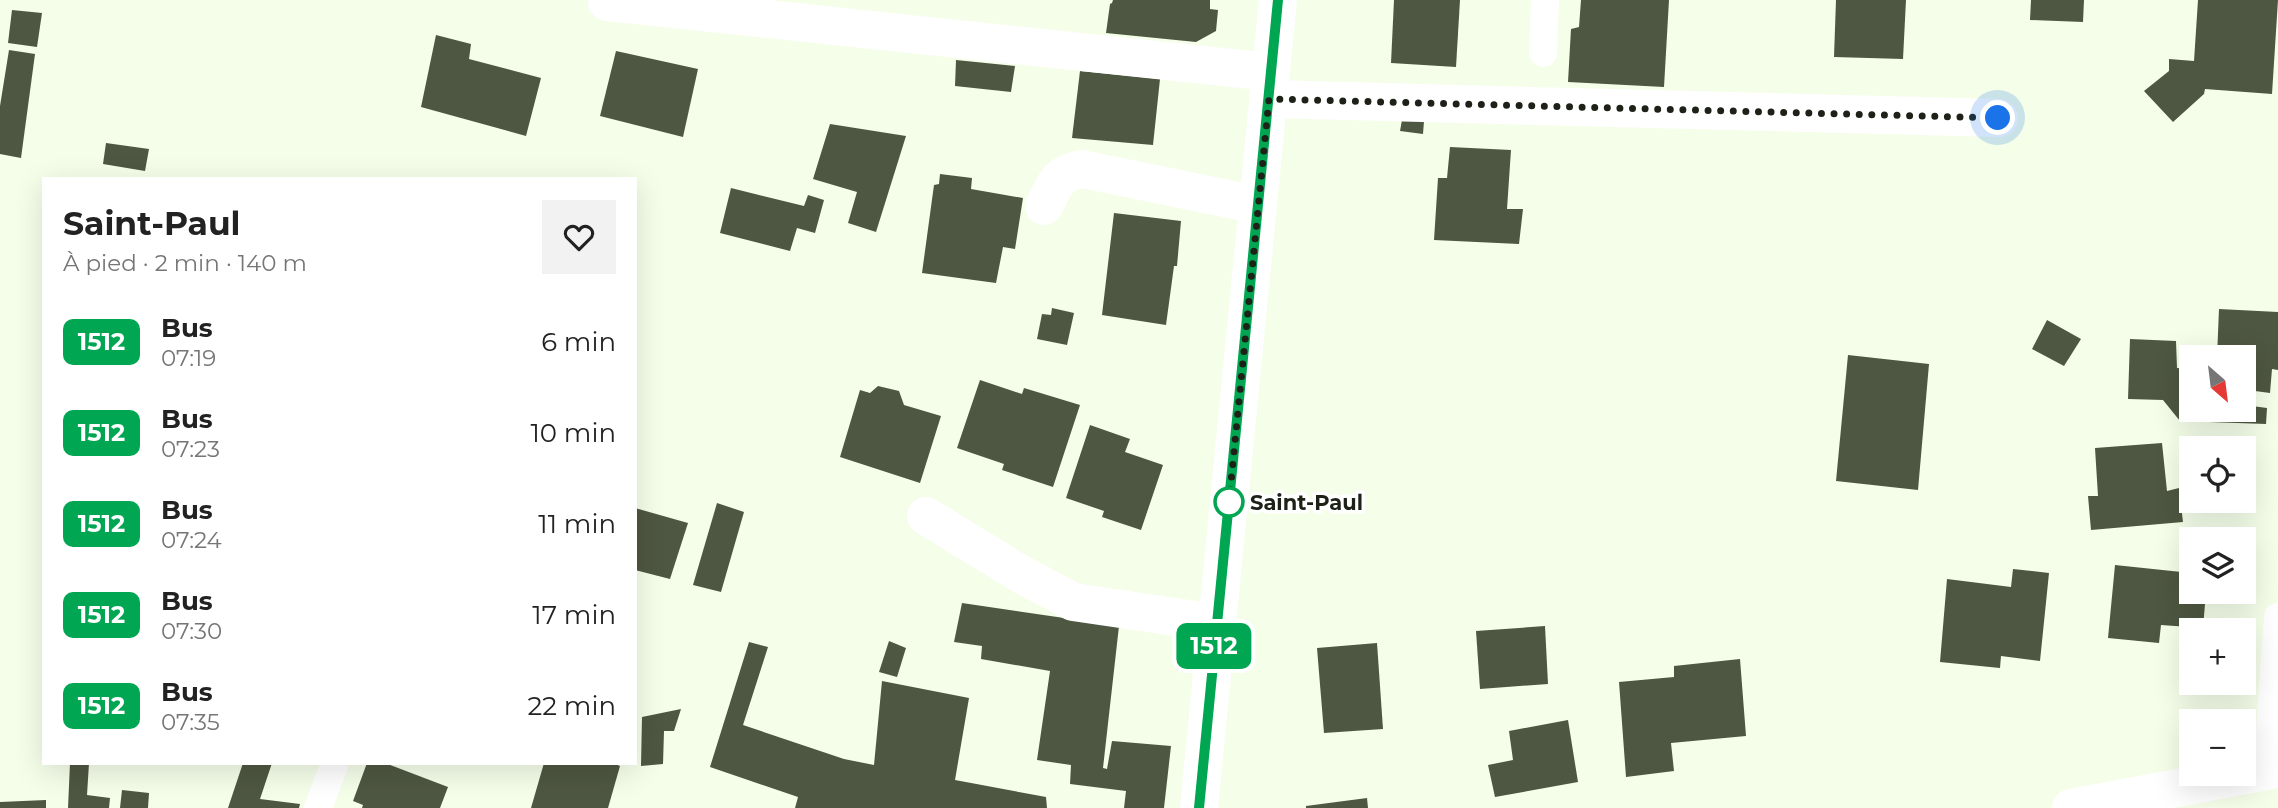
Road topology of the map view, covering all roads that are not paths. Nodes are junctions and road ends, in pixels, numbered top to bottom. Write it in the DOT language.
graph roads {
  1 [pos="1278,0"];
  2 [pos="1545,0"];
  3 [pos="607,2"];
  4 [pos="1543,52"];
  5 [pos="1270,86"];
  6 [pos="1998,118"];
  7 [pos="1258,205"];
  8 [pos="1044,206"];
  9 [pos="926,516"];
  10 [pos="2278,617"];
  11 [pos="1216,623"];
  12 [pos="334,765"];
  13 [pos="2272,770"];
  14 [pos="318,808"];
  15 [pos="1199,808"];
  16 [pos="2071,808"];
  1 -- 5 [label="street"];
  2 -- 4 [label="lane"];
  3 -- 5 [label="street"];
  5 -- 6 [label="street"];
  5 -- 7 [label="street"];
  7 -- 8 [label="street"];
  7 -- 11 [label="street"];
  9 -- 11 [label="street"];
  10 -- 13 [label="lane"];
  11 -- 15 [label="street"];
  12 -- 14 [label="lane"];
  13 -- 16 [label="street"];
}
